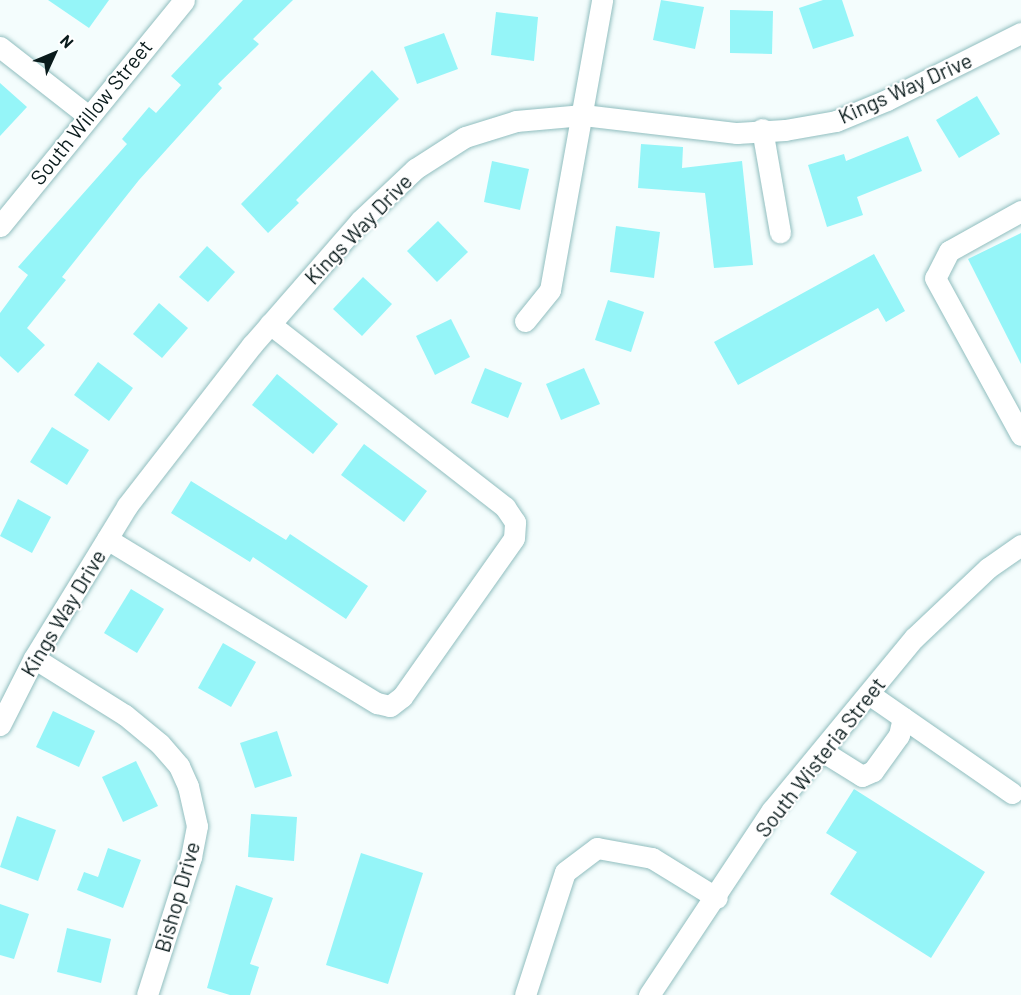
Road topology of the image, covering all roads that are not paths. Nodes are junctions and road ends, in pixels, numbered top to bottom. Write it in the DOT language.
graph roads {
  1 [pos="184,0"];
  2 [pos="602,0"];
  3 [pos="1021,33"];
  4 [pos="0,47"];
  5 [pos="87,115"];
  6 [pos="583,115"];
  7 [pos="762,129"];
  8 [pos="1021,211"];
  9 [pos="0,226"];
  10 [pos="780,232"];
  11 [pos="525,321"];
  12 [pos="270,324"];
  13 [pos="1021,435"];
  14 [pos="107,539"];
  15 [pos="1021,545"];
  16 [pos="34,658"];
  17 [pos="869,694"];
  18 [pos="903,717"];
  19 [pos="0,725"];
  20 [pos="822,751"];
  21 [pos="1012,793"];
  22 [pos="717,898"];
  23 [pos="147,995"];
  24 [pos="525,995"];
  25 [pos="649,995"];
  1 -- 5 [label="street, South Willow Street"];
  2 -- 6 [label="street"];
  3 -- 7 [label="street, Kings Way Drive"];
  4 -- 5 [label="street"];
  5 -- 9 [label="street, South Willow Street"];
  6 -- 7 [label="street, Kings Way Drive"];
  6 -- 11 [label="street"];
  6 -- 12 [label="street, Kings Way Drive"];
  7 -- 10 [label="street"];
  8 -- 13 [label="street"];
  12 -- 14 [label="street, Kings Way Drive"];
  12 -- 14 [label="street"];
  14 -- 16 [label="street, Kings Way Drive"];
  15 -- 17 [label="street, South Wisteria Street"];
  16 -- 19 [label="street, Kings Way Drive"];
  16 -- 23 [label="street, Bishop Drive"];
  17 -- 18 [label="street"];
  17 -- 20 [label="street, South Wisteria Street"];
  18 -- 20 [label="street"];
  18 -- 21 [label="street"];
  20 -- 22 [label="street, South Wisteria Street"];
  22 -- 24 [label="street"];
  22 -- 25 [label="street, South Wisteria Street"];
}
